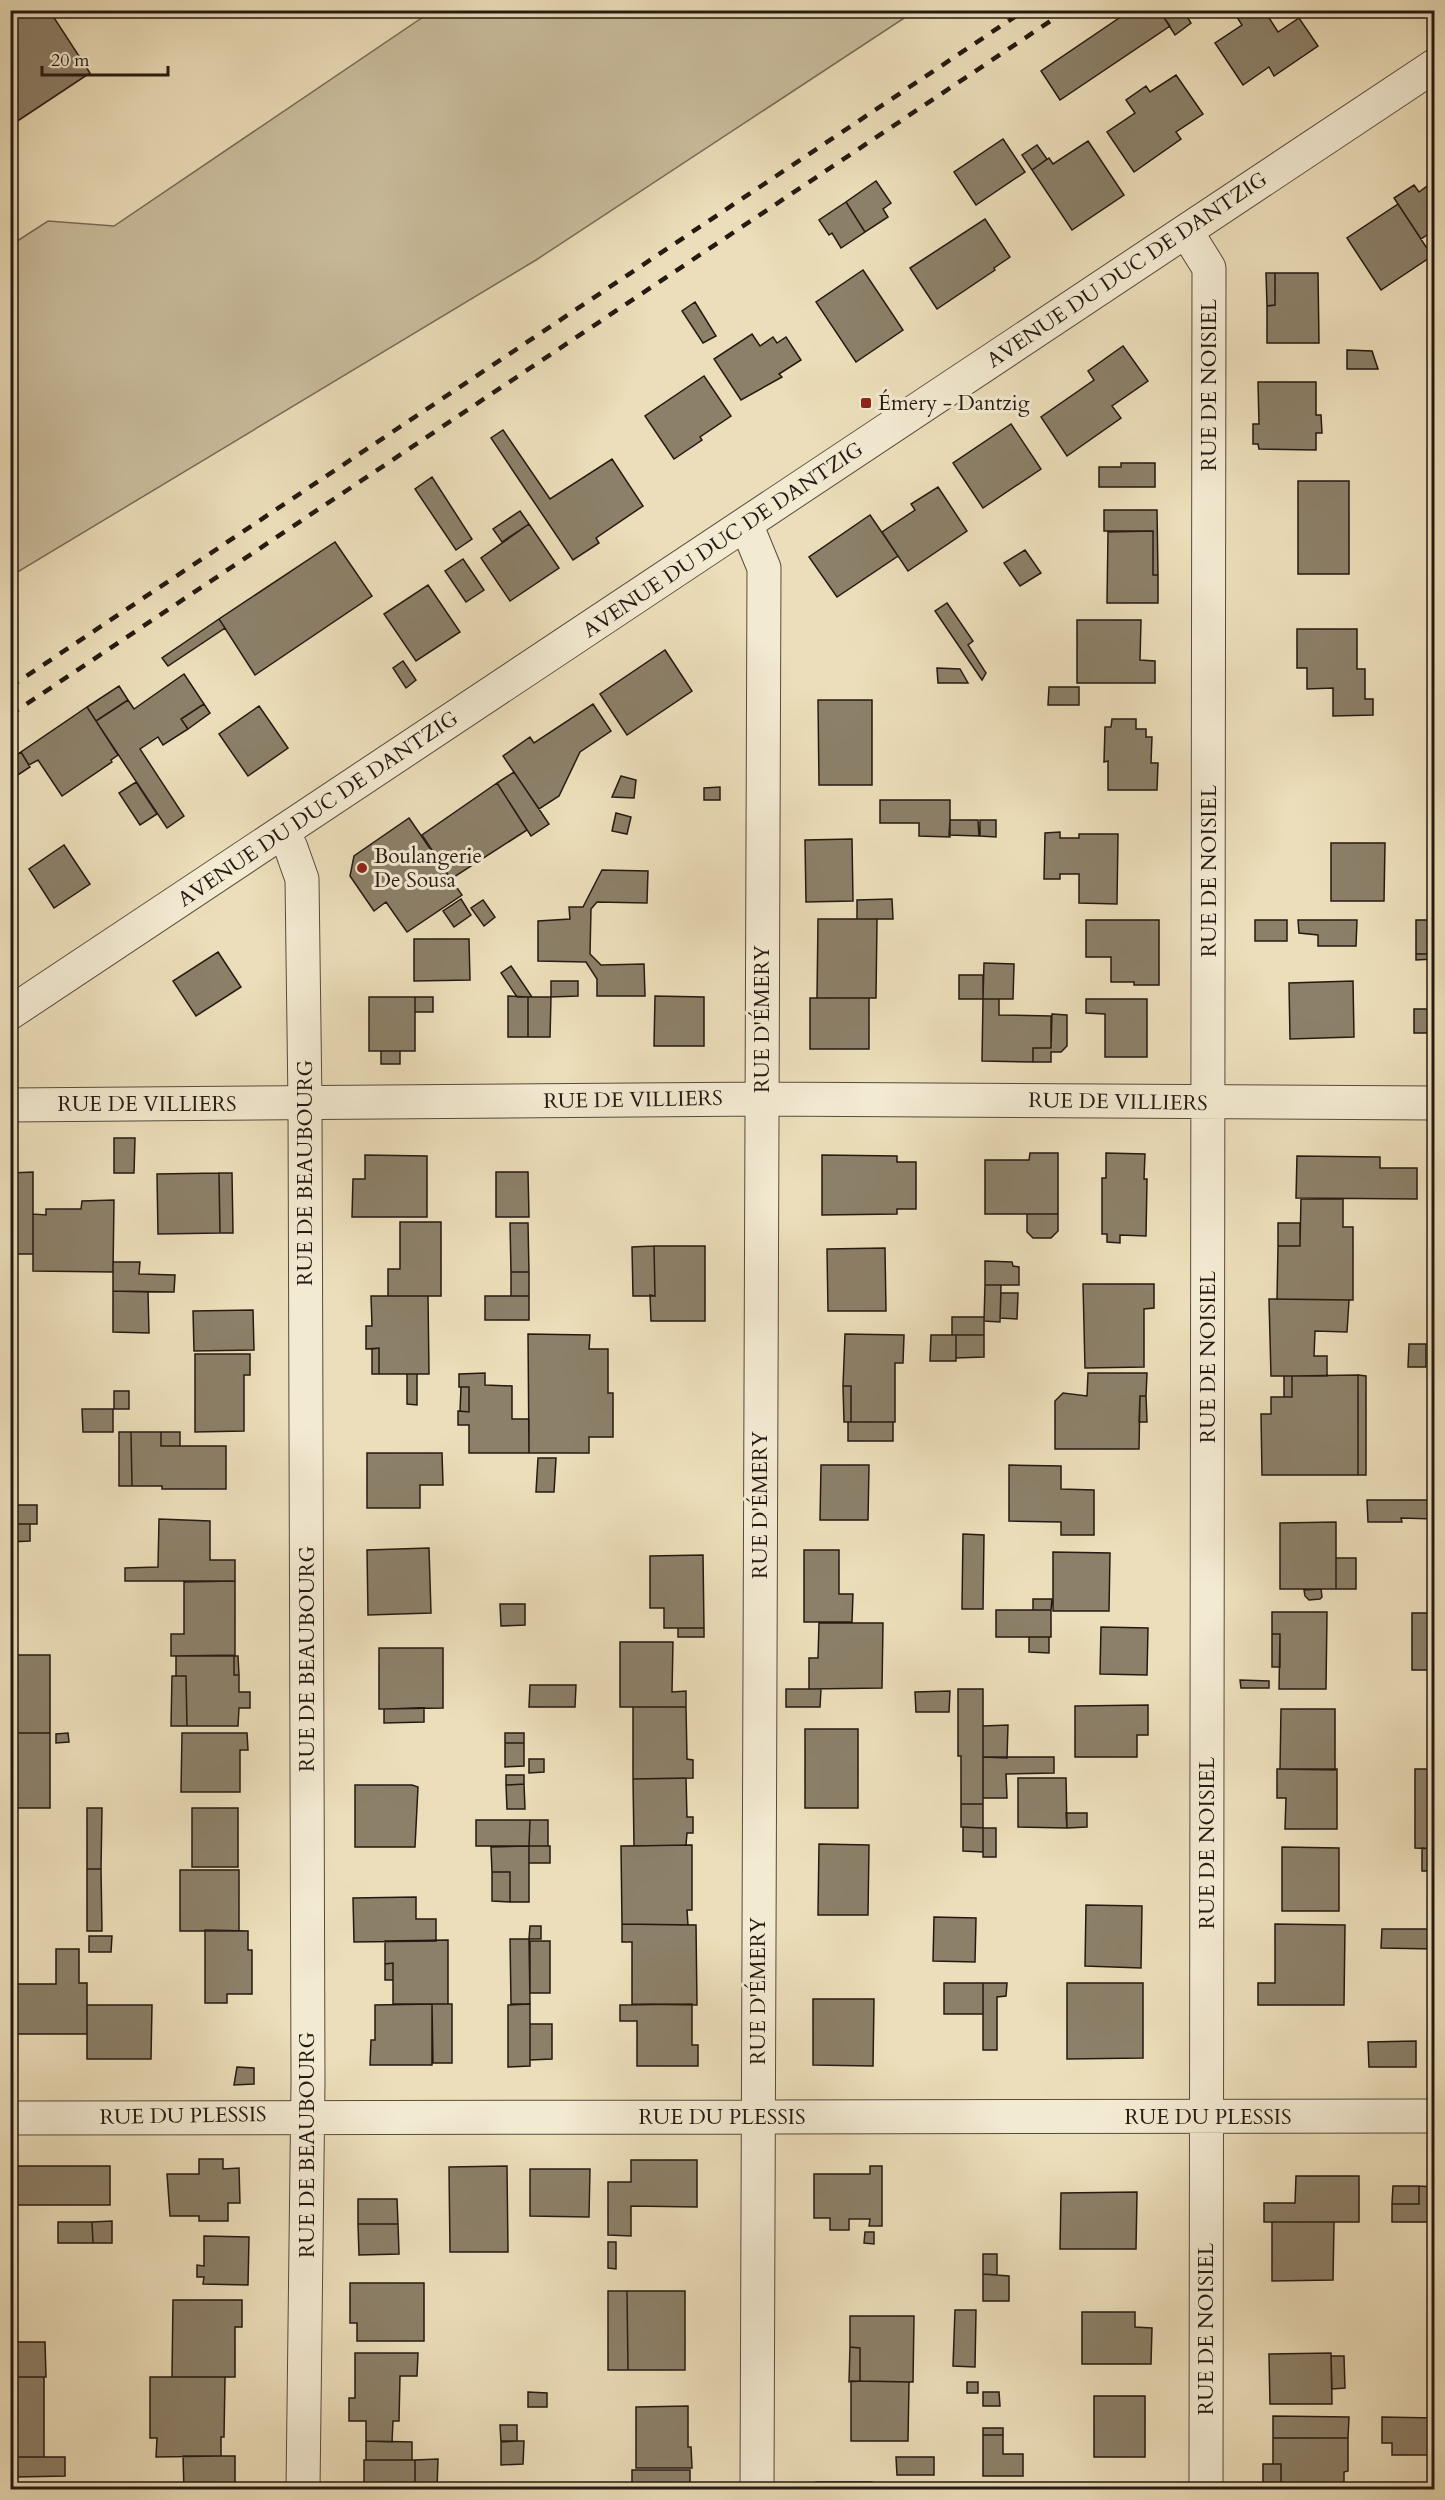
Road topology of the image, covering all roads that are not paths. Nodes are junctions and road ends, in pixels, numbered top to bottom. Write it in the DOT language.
graph roads {
  1 [pos="1434,66"];
  2 [pos="1186,231"];
  3 [pos="746,524"];
  4 [pos="283,832"];
  5 [pos="10,1013"];
  6 [pos="762,1099"];
  7 [pos="1208,1102"];
  8 [pos="1434,1103"];
  9 [pos="305,1104"];
  10 [pos="10,1105"];
  11 [pos="307,2115"];
  12 [pos="1434,2116"];
  13 [pos="757,2117"];
  14 [pos="1206,2117"];
  15 [pos="10,2118"];
  16 [pos="303,2490"];
  17 [pos="757,2490"];
  18 [pos="1206,2490"];
  1 -- 2 [label="street, AVENUE DU DUC DE DANTZIG"];
  2 -- 3 [label="street, AVENUE DU DUC DE DANTZIG"];
  2 -- 7 [label="street, RUE DE NOISIEL"];
  3 -- 4 [label="street, AVENUE DU DUC DE DANTZIG"];
  3 -- 6 [label="street, RUE D'ÉMERY"];
  4 -- 5 [label="street, AVENUE DU DUC DE DANTZIG"];
  4 -- 9 [label="street, RUE DE BEAUBOURG"];
  6 -- 7 [label="street, RUE DE VILLIERS"];
  6 -- 9 [label="street, RUE DE VILLIERS"];
  6 -- 13 [label="street, RUE D'ÉMERY"];
  7 -- 8 [label="street, RUE DE VILLIERS"];
  7 -- 14 [label="street, RUE DE NOISIEL"];
  9 -- 10 [label="street, RUE DE VILLIERS"];
  9 -- 11 [label="street, RUE DE BEAUBOURG"];
  11 -- 13 [label="street, RUE DU PLESSIS"];
  11 -- 15 [label="street, RUE DU PLESSIS"];
  11 -- 16 [label="street, RUE DE BEAUBOURG"];
  12 -- 14 [label="street, RUE DU PLESSIS"];
  13 -- 14 [label="street, RUE DU PLESSIS"];
  13 -- 17 [label="street, RUE D'ÉMERY"];
  14 -- 18 [label="street, RUE DE NOISIEL"];
}
